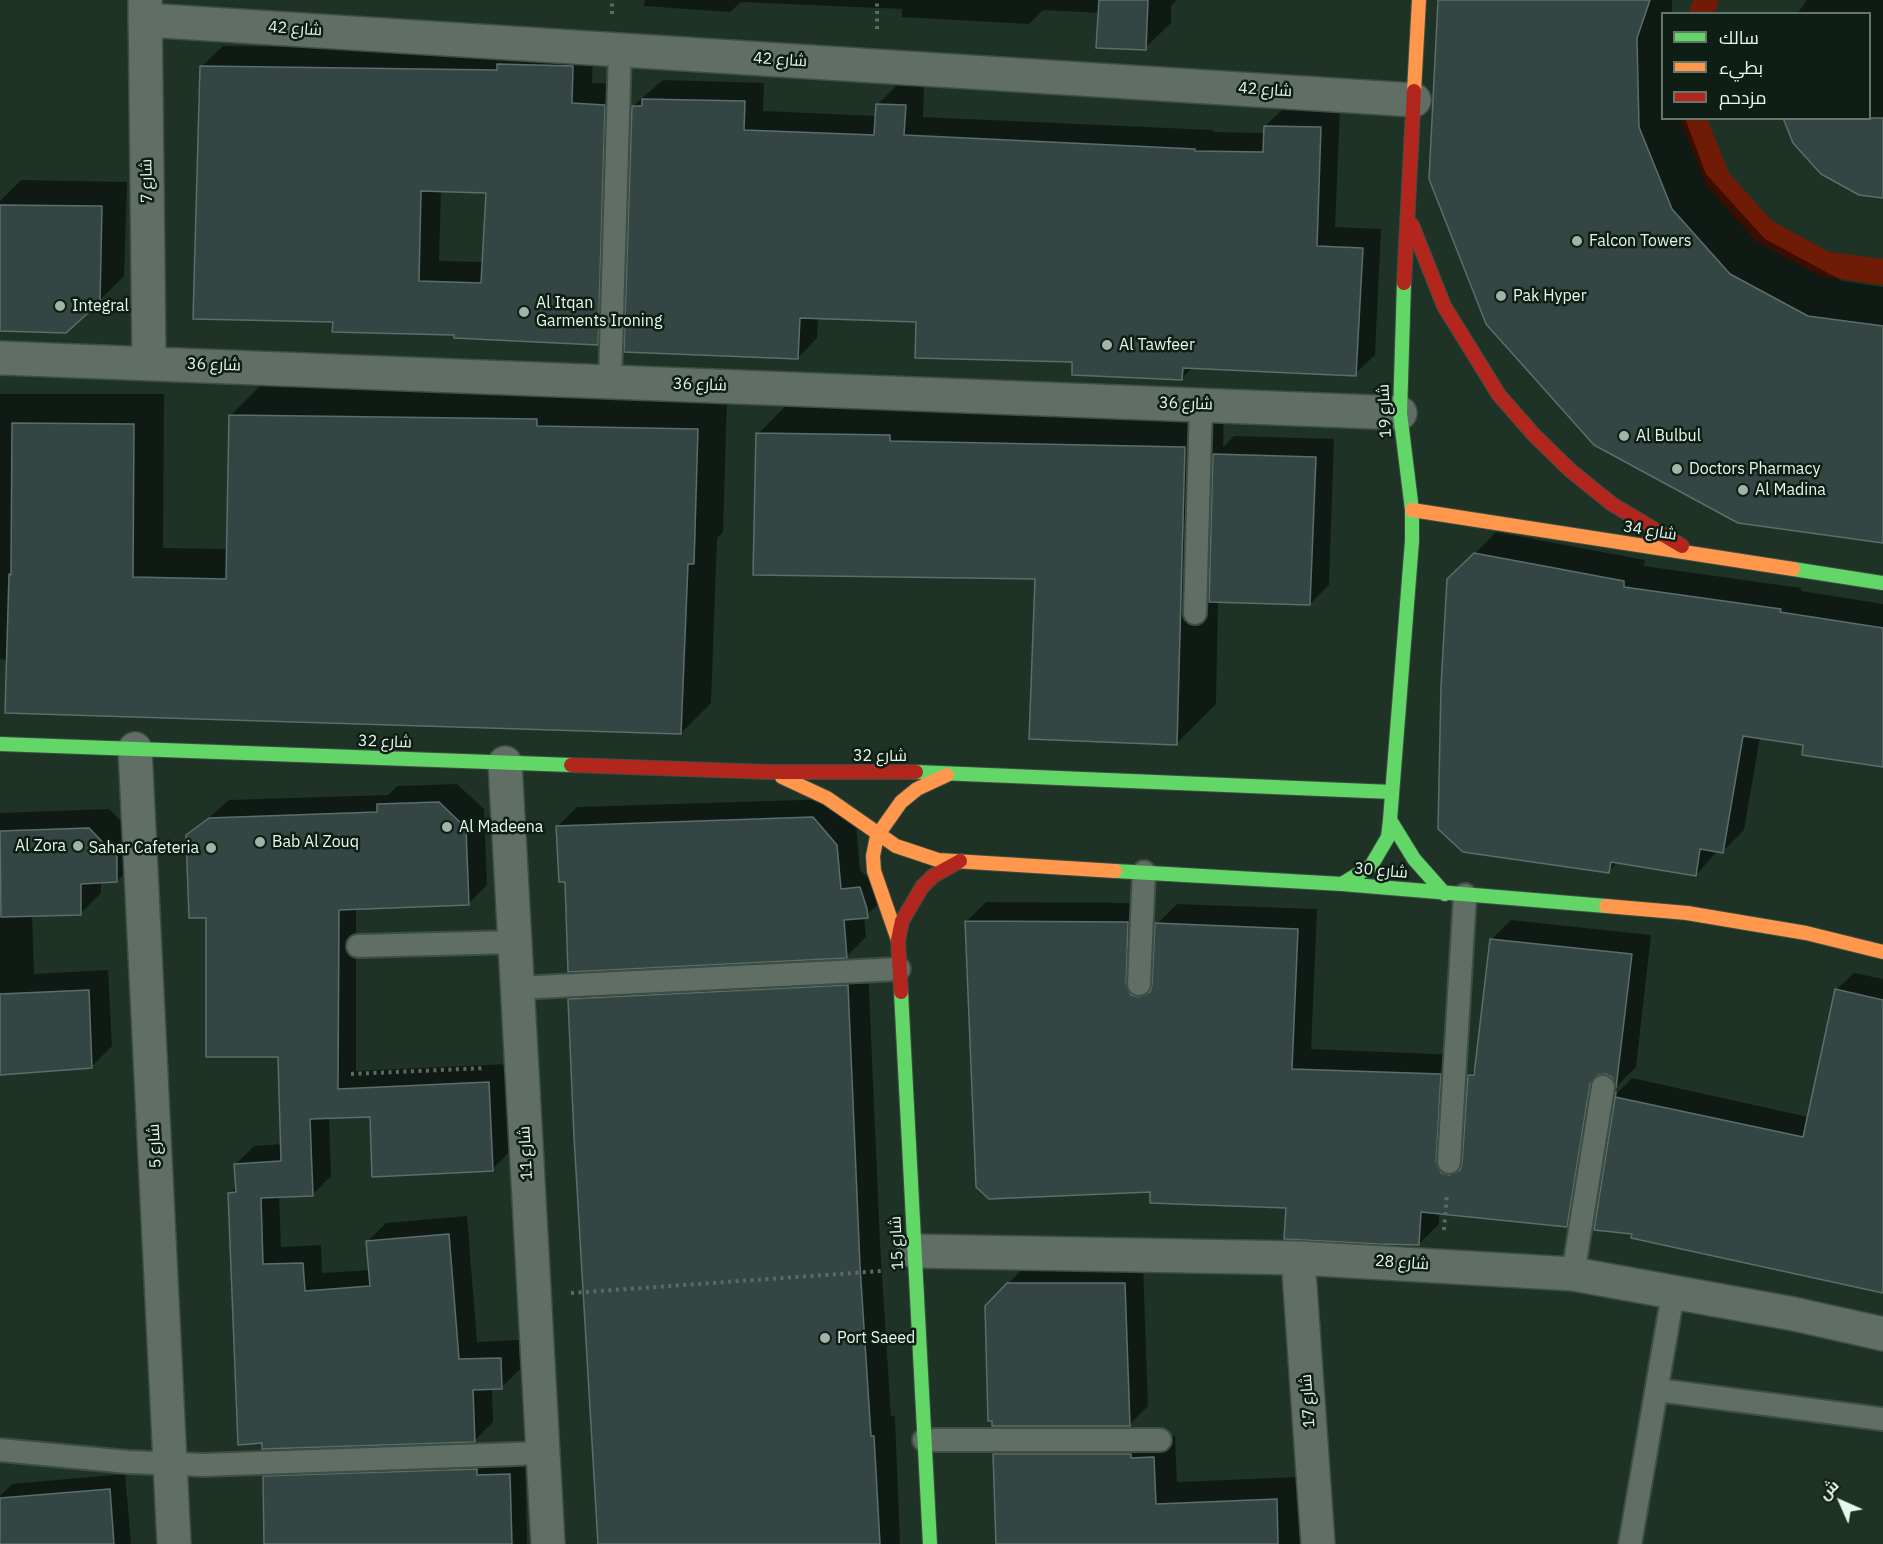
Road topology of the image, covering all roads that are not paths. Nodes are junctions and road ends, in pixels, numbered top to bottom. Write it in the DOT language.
graph roads {
  1 [pos="1419,0"];
  2 [pos="145,10"];
  3 [pos="620,50"];
  4 [pos="1414,100"];
  5 [pos="1407,208"];
  6 [pos="0,358"];
  7 [pos="148,362"];
  8 [pos="609,381"];
  9 [pos="1201,405"];
  10 [pos="1400,413"];
  11 [pos="1412,510"];
  12 [pos="1703,556"];
  13 [pos="1883,583"];
  14 [pos="1195,612"];
  15 [pos="0,744"];
  16 [pos="135,749"];
  17 [pos="504,763"];
  18 [pos="769,772"];
  19 [pos="954,772"];
  20 [pos="1392,792"];
  21 [pos="1390,820"];
  22 [pos="877,836"];
  23 [pos="960,861"];
  24 [pos="1144,872"];
  25 [pos="1342,884"];
  26 [pos="1455,894"];
  27 [pos="898,940"];
  28 [pos="514,942"];
  29 [pos="358,946"];
  30 [pos="1883,952"];
  31 [pos="900,969"];
  32 [pos="1139,984"];
  33 [pos="517,988"];
  34 [pos="1603,1087"];
  35 [pos="1449,1162"];
  36 [pos="1298,1258"];
  37 [pos="915,1260"];
  38 [pos="1573,1274"];
  39 [pos="1673,1293"];
  40 [pos="1883,1334"];
  41 [pos="1657,1390"];
  42 [pos="1883,1419"];
  43 [pos="924,1440"];
  44 [pos="1160,1440"];
  45 [pos="0,1450"];
  46 [pos="543,1454"];
  47 [pos="170,1464"];
  48 [pos="174,1544"];
  49 [pos="548,1544"];
  50 [pos="930,1544"];
  51 [pos="1318,1544"];
  52 [pos="1630,1544"];
  1 -- 4 [label="street, شارع 19"];
  2 -- 3 [label="street, شارع 42"];
  2 -- 7 [label="street, شارع 7"];
  3 -- 4 [label="street, شارع 42"];
  3 -- 8 [label="lane"];
  4 -- 5 [label="street, شارع 19"];
  5 -- 10 [label="street, شارع 19"];
  5 -- 12 [label="street"];
  6 -- 7 [label="street, شارع 36"];
  7 -- 8 [label="street, شارع 36"];
  8 -- 9 [label="street, شارع 36"];
  9 -- 10 [label="street, شارع 36"];
  9 -- 14 [label="lane"];
  10 -- 11 [label="street, شارع 19"];
  11 -- 12 [label="street, شارع 34"];
  11 -- 20 [label="street, شارع 19"];
  12 -- 13 [label="street, شارع 34"];
  15 -- 16 [label="street, شارع 32"];
  16 -- 17 [label="street, شارع 32"];
  16 -- 47 [label="street, شارع 5"];
  17 -- 18 [label="street, شارع 32"];
  17 -- 28 [label="street, شارع 11"];
  18 -- 19 [label="street, شارع 32"];
  18 -- 22 [label="street, شارع 32"];
  19 -- 20 [label="street"];
  19 -- 22 [label="street, شارع 15"];
  20 -- 21 [label="street, شارع 19"];
  21 -- 25 [label="street, شارع 19"];
  21 -- 26 [label="street"];
  22 -- 23 [label="street, شارع 30"];
  22 -- 27 [label="street, شارع 15"];
  23 -- 24 [label="street, شارع 30"];
  23 -- 27 [label="street, شارع 15"];
  24 -- 25 [label="street, شارع 30"];
  24 -- 32 [label="lane"];
  25 -- 26 [label="street, شارع 30"];
  26 -- 30 [label="street, شارع 30"];
  26 -- 35 [label="lane"];
  27 -- 31 [label="street, شارع 15"];
  28 -- 29 [label="lane"];
  28 -- 33 [label="street, شارع 11"];
  31 -- 33 [label="lane"];
  31 -- 37 [label="street, شارع 15"];
  33 -- 46 [label="street, شارع 11"];
  34 -- 38 [label="lane"];
  36 -- 37 [label="street, شارع 28"];
  36 -- 38 [label="street, شارع 28"];
  36 -- 51 [label="street, شارع 17"];
  37 -- 43 [label="street, شارع 15"];
  38 -- 39 [label="street, شارع 28"];
  39 -- 40 [label="street, شارع 28"];
  39 -- 41 [label="lane"];
  41 -- 42 [label="lane"];
  41 -- 52 [label="lane"];
  43 -- 44 [label="lane"];
  43 -- 50 [label="street, شارع 15"];
  45 -- 47 [label="lane"];
  46 -- 47 [label="lane"];
  46 -- 49 [label="street, شارع 11"];
  47 -- 48 [label="street, شارع 5"];
}
